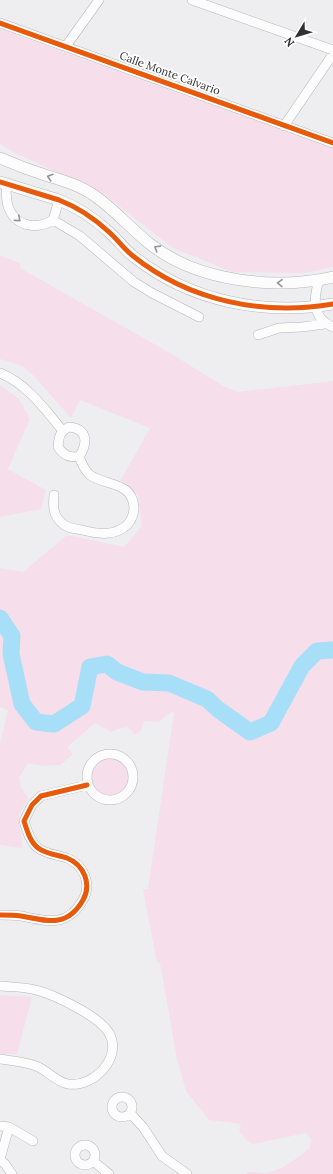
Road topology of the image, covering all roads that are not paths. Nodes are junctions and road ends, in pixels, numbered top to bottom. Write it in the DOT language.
graph roads {
  1 [pos="98,0"];
  2 [pos="192,0"];
  3 [pos="0,23"];
  4 [pos="66,46"];
  5 [pos="333,50"];
  6 [pos="333,54"];
  7 [pos="284,126"];
  8 [pos="333,143"];
  9 [pos="0,158"];
  10 [pos="3,183"];
  11 [pos="58,200"];
  12 [pos="53,220"];
  13 [pos="333,277"];
  14 [pos="319,280"];
  15 [pos="333,304"];
  16 [pos="315,307"];
  17 [pos="199,317"];
  18 [pos="329,325"];
  19 [pos="258,335"];
  20 [pos="0,373"];
  21 [pos="62,430"];
  22 [pos="79,457"];
  23 [pos="54,495"];
  24 [pos="87,785"];
  25 [pos="0,915"];
  26 [pos="0,986"];
  27 [pos="0,1059"];
  28 [pos="130,1113"];
  29 [pos="4,1127"];
  30 [pos="33,1141"];
  31 [pos="0,1160"];
  32 [pos="93,1161"];
  33 [pos="12,1174"];
  34 [pos="109,1174"];
  35 [pos="187,1174"];
  1 -- 4 [label="street"];
  2 -- 5 [label="street"];
  3 -- 4 [label="street, Calle Monte Calvario"];
  4 -- 7 [label="street, Calle Monte Calvario"];
  6 -- 7 [label="street"];
  7 -- 8 [label="street, Calle Monte Calvario"];
  14 -- 9 [label="street, one-way"];
  10 -- 11 [label="street"];
  10 -- 12 [label="street, one-way"];
  11 -- 12 [label="street"];
  11 -- 16 [label="street"];
  12 -- 17 [label="street"];
  13 -- 14 [label="street"];
  14 -- 16 [label="street"];
  15 -- 16 [label="street"];
  16 -- 18 [label="street"];
  18 -- 19 [label="street"];
  20 -- 21 [label="street"];
  21 -- 22 [label="street"];
  21 -- 22 [label="street"];
  22 -- 23 [label="street"];
  24 -- 24 [label="street"];
  24 -- 25 [label="street"];
  26 -- 27 [label="street"];
  28 -- 35 [label="street"];
  29 -- 30 [label="street"];
  29 -- 31 [label="street"];
  31 -- 33 [label="street"];
  32 -- 34 [label="street"];
}
